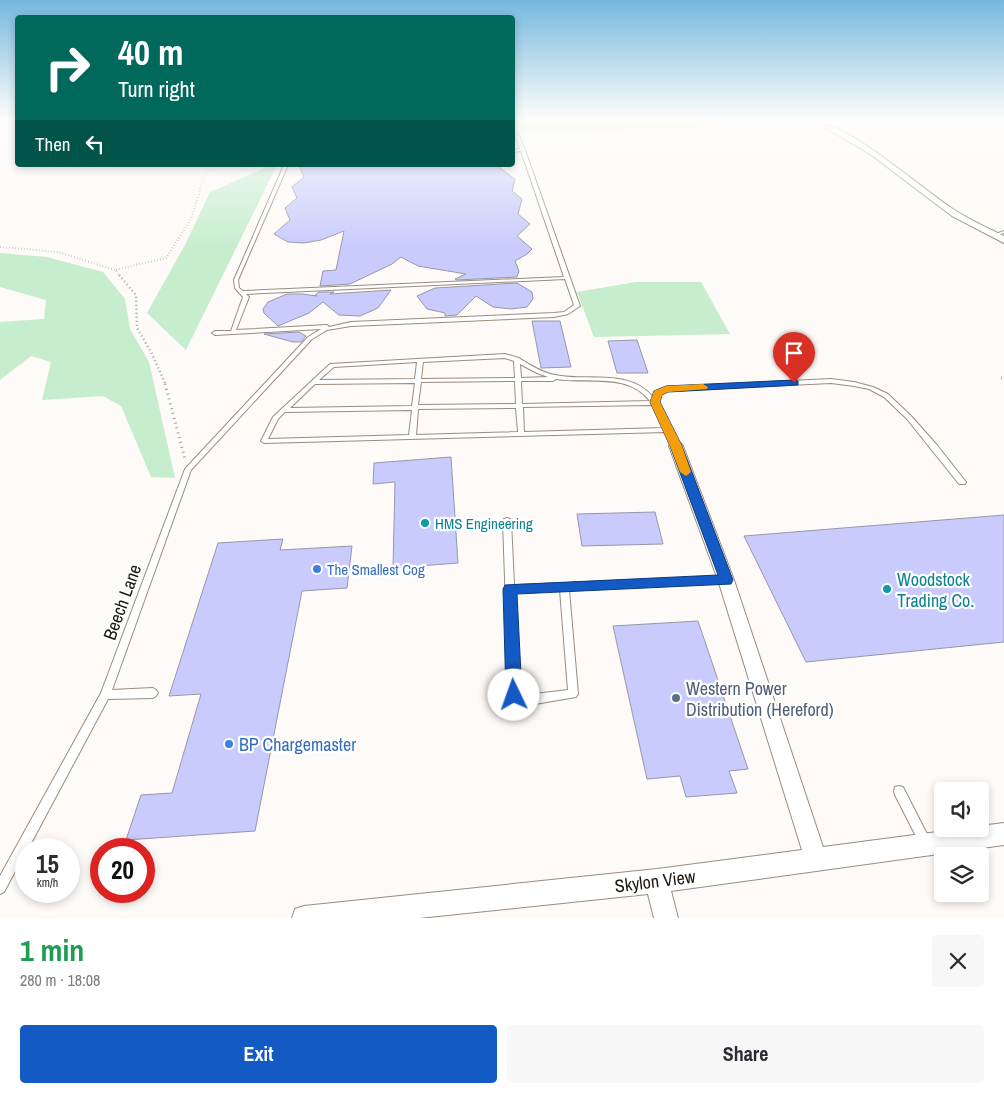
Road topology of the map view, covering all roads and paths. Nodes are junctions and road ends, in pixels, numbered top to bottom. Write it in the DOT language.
graph roads {
  1 [pos="527,163"];
  2 [pos="885,163"];
  3 [pos="215,167"];
  4 [pos="285,167"];
  5 [pos="1004,232"];
  6 [pos="995,235"];
  7 [pos="1004,240"];
  8 [pos="0,247"];
  9 [pos="115,270"];
  10 [pos="566,278"];
  11 [pos="242,293"];
  12 [pos="335,326"];
  13 [pos="233,332"];
  14 [pos="215,333"];
  15 [pos="517,359"];
  16 [pos="420,360"];
  17 [pos="518,379"];
  18 [pos="569,379"];
  19 [pos="418,381"];
  20 [pos="313,382"];
  21 [pos="655,402"];
  22 [pos="520,405"];
  23 [pos="415,408"];
  24 [pos="283,410"];
  25 [pos="521,434"];
  26 [pos="412,437"];
  27 [pos="672,438"];
  28 [pos="188,468"];
  29 [pos="962,482"];
  30 [pos="507,521"];
  31 [pos="726,580"];
  32 [pos="564,586"];
  33 [pos="510,589"];
  34 [pos="153,694"];
  35 [pos="105,695"];
  36 [pos="899,791"];
  37 [pos="1004,834"];
  38 [pos="927,844"];
  39 [pos="816,859"];
  40 [pos="657,881"];
  41 [pos="0,888"];
  42 [pos="304,918"];
  43 [pos="666,918"];
  1 -- 10 [label="lane"];
  2 -- 6 [label="street"];
  3 -- 9 [label="path"];
  4 -- 11 [label="lane"];
  5 -- 6 [label="lane"];
  6 -- 7 [label="street"];
  8 -- 9 [label="path"];
  9 -- 28 [label="path"];
  10 -- 11 [label="lane"];
  10 -- 12 [label="lane"];
  11 -- 13 [label="lane"];
  12 -- 13 [label="lane"];
  12 -- 28 [label="lane, Beech Lane"];
  13 -- 14 [label="lane"];
  15 -- 16 [label="lane"];
  15 -- 17 [label="lane"];
  15 -- 18 [label="lane"];
  16 -- 19 [label="lane"];
  16 -- 20 [label="lane"];
  17 -- 18 [label="lane"];
  17 -- 19 [label="lane"];
  17 -- 22 [label="lane"];
  18 -- 21 [label="lane"];
  19 -- 20 [label="lane"];
  19 -- 23 [label="lane"];
  20 -- 24 [label="lane"];
  21 -- 22 [label="lane"];
  21 -- 27 [label="lane"];
  21 -- 29 [label="lane"];
  22 -- 23 [label="lane"];
  22 -- 25 [label="lane"];
  23 -- 24 [label="lane"];
  23 -- 26 [label="lane"];
  24 -- 26 [label="lane"];
  25 -- 26 [label="lane"];
  25 -- 27 [label="lane"];
  27 -- 31 [label="street"];
  28 -- 35 [label="lane, Beech Lane"];
  30 -- 33 [label="lane"];
  31 -- 32 [label="lane"];
  31 -- 39 [label="street"];
  32 -- 33 [label="lane"];
  32 -- 33 [label="lane"];
  34 -- 35 [label="lane"];
  35 -- 41 [label="lane, Beech Lane"];
  36 -- 38 [label="lane"];
  37 -- 38 [label="street, Skylon View"];
  38 -- 39 [label="street, Skylon View"];
  39 -- 40 [label="street, Skylon View"];
  40 -- 42 [label="street, Skylon View"];
  40 -- 43 [label="street"];
}
